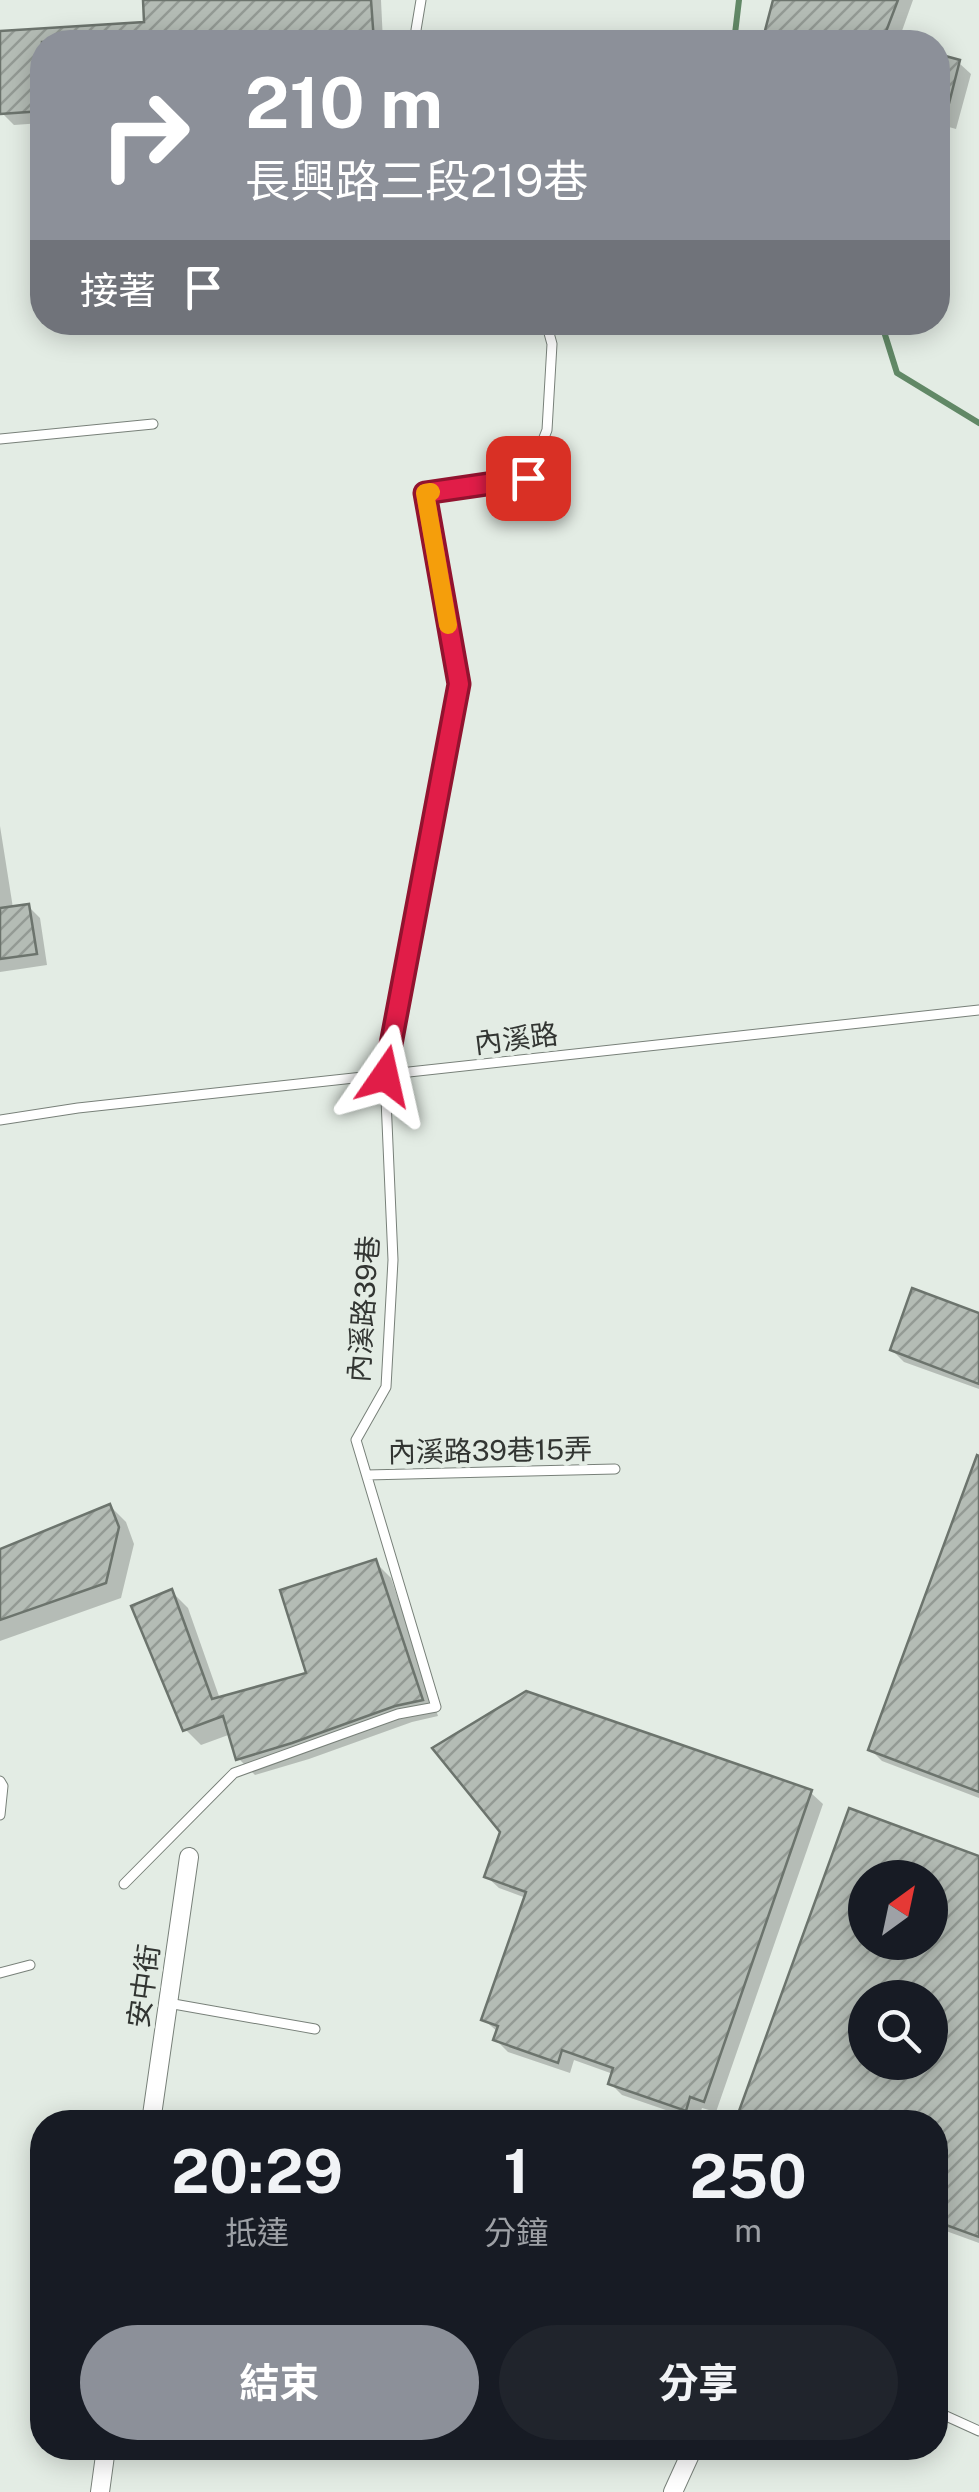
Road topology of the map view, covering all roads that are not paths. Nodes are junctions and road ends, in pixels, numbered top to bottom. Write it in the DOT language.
graph roads {
  1 [pos="420,0"];
  2 [pos="416,30"];
  3 [pos="550,335"];
  4 [pos="153,424"];
  5 [pos="0,439"];
  6 [pos="979,1010"];
  7 [pos="385,1076"];
  8 [pos="0,1120"];
  9 [pos="615,1469"];
  10 [pos="367,1475"];
  11 [pos="0,1781"];
  12 [pos="0,1814"];
  13 [pos="189,1856"];
  14 [pos="124,1884"];
  15 [pos="30,1965"];
  16 [pos="0,1973"];
  17 [pos="168,2003"];
  18 [pos="315,2029"];
  19 [pos="154,2110"];
  20 [pos="948,2417"];
  21 [pos="979,2431"];
  22 [pos="104,2460"];
  23 [pos="688,2460"];
  24 [pos="100,2492"];
  25 [pos="673,2492"];
  1 -- 2 [label="lane"];
  3 -- 7 [label="lane, 內溪路39巷"];
  4 -- 5 [label="lane"];
  6 -- 7 [label="lane, 內溪路"];
  7 -- 8 [label="lane, 內溪路"];
  7 -- 10 [label="lane, 內溪路39巷"];
  9 -- 10 [label="lane, 內溪路39巷15弄"];
  10 -- 14 [label="lane, 內溪路39巷"];
  11 -- 12 [label="lane"];
  13 -- 17 [label="street, 安中街"];
  15 -- 16 [label="lane"];
  17 -- 18 [label="lane"];
  17 -- 19 [label="street, 安中街"];
  20 -- 21 [label="lane"];
  22 -- 24 [label="street"];
  23 -- 25 [label="street"];
}
